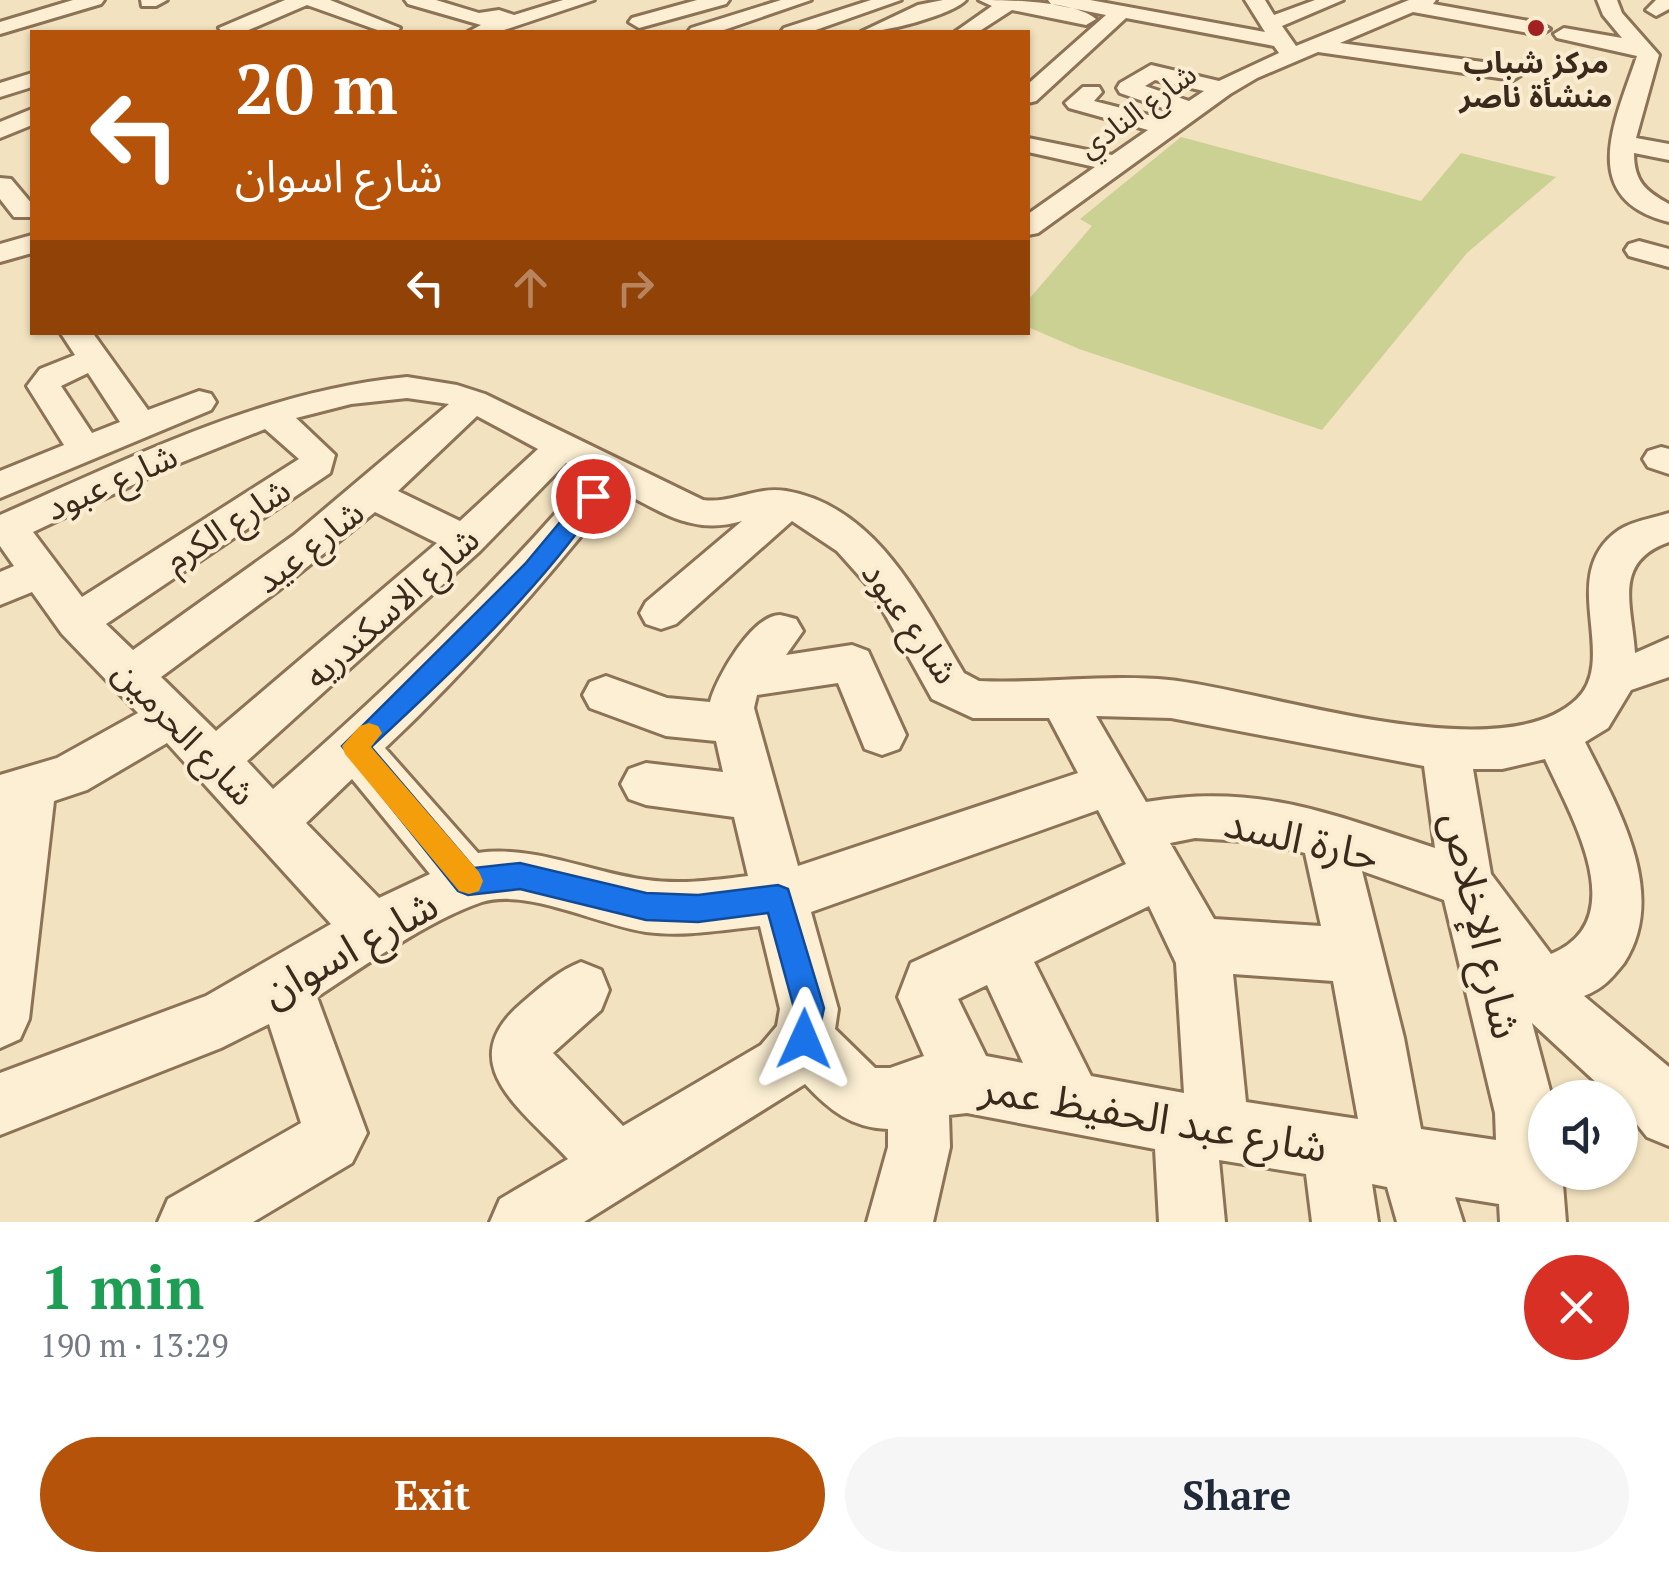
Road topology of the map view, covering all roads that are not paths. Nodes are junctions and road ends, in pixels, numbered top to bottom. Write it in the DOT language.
graph roads {
  1 [pos="94,0"];
  2 [pos="302,0"];
  3 [pos="311,0"];
  4 [pos="500,0"];
  5 [pos="720,0"];
  6 [pos="844,0"];
  7 [pos="956,0"];
  8 [pos="1058,0"];
  9 [pos="1333,0"];
  10 [pos="1255,1"];
  11 [pos="681,2"];
  12 [pos="881,2"];
  13 [pos="1418,3"];
  14 [pos="239,4"];
  15 [pos="793,4"];
  16 [pos="427,5"];
  17 [pos="55,11"];
  18 [pos="1113,11"];
  19 [pos="268,13"];
  20 [pos="541,15"];
  21 [pos="620,17"];
  22 [pos="365,18"];
  23 [pos="906,18"];
  24 [pos="990,19"];
  25 [pos="829,21"];
  26 [pos="725,24"];
  27 [pos="1035,26"];
  28 [pos="0,28"];
  29 [pos="494,29"];
  30 [pos="934,29"];
  31 [pos="228,30"];
  32 [pos="330,30"];
  33 [pos="386,30"];
  34 [pos="705,30"];
  35 [pos="798,30"];
  36 [pos="877,30"];
  37 [pos="1218,30"];
  38 [pos="1548,32"];
  39 [pos="0,36"];
  40 [pos="30,39"];
  41 [pos="1091,40"];
  42 [pos="1281,40"];
  43 [pos="1117,46"];
  44 [pos="1317,46"];
  45 [pos="1202,50"];
  46 [pos="1160,55"];
  47 [pos="1646,57"];
  48 [pos="1249,73"];
  49 [pos="1038,78"];
  50 [pos="30,81"];
  51 [pos="1222,88"];
  52 [pos="0,90"];
  53 [pos="1091,92"];
  54 [pos="0,106"];
  55 [pos="1189,109"];
  56 [pos="30,112"];
  57 [pos="30,113"];
  58 [pos="1164,127"];
  59 [pos="0,131"];
  60 [pos="1623,143"];
  61 [pos="1669,152"];
  62 [pos="1030,158"];
  63 [pos="1116,164"];
  64 [pos="1621,172"];
  65 [pos="1653,178"];
  66 [pos="11,180"];
  67 [pos="1040,208"];
  68 [pos="24,211"];
  69 [pos="1669,214"];
  70 [pos="30,244"];
  71 [pos="1639,250"];
  72 [pos="0,252"];
  73 [pos="1669,258"];
  74 [pos="85,346"];
  75 [pos="199,402"];
  76 [pos="473,402"];
  77 [pos="270,416"];
  78 [pos="139,424"];
  79 [pos="562,446"];
  80 [pos="84,448"];
  81 [pos="613,471"];
  82 [pos="382,478"];
  83 [pos="787,504"];
  84 [pos="3,515"];
  85 [pos="1663,532"];
  86 [pos="466,541"];
  87 [pos="20,581"];
  88 [pos="661,614"];
  89 [pos="77,622"];
  90 [pos="781,631"];
  91 [pos="1669,655"];
  92 [pos="131,674"];
  93 [pos="1614,678"];
  94 [pos="606,696"];
  95 [pos="1062,699"];
  96 [pos="736,702"];
  97 [pos="171,717"];
  98 [pos="882,734"];
  99 [pos="1558,736"];
  100 [pos="354,746"];
  101 [pos="1446,747"];
  102 [pos="214,760"];
  103 [pos="646,784"];
  104 [pos="15,791"];
  105 [pos="752,797"];
  106 [pos="1123,805"];
  107 [pos="272,822"];
  108 [pos="1327,836"];
  109 [pos="1162,872"];
  110 [pos="468,882"];
  111 [pos="1466,883"];
  112 [pos="778,898"];
  113 [pos="372,929"];
  114 [pos="1199,944"];
  115 [pos="998,949"];
  116 [pos="1356,955"];
  117 [pos="284,985"];
  118 [pos="1538,987"];
  119 [pos="581,990"];
  120 [pos="1,1009"];
  121 [pos="804,1039"];
  122 [pos="942,1085"];
  123 [pos="1072,1103"];
  124 [pos="0,1104"];
  125 [pos="1669,1115"];
  126 [pos="1200,1126"];
  127 [pos="1334,1146"];
  128 [pos="1403,1157"];
  129 [pos="617,1165"];
  130 [pos="1531,1200"];
  131 [pos="909,1220"];
  132 [pos="191,1222"];
  133 [pos="523,1222"];
  134 [pos="1192,1222"];
  135 [pos="1345,1222"];
  136 [pos="1430,1222"];
  1 -- 17 [label="street"];
  2 -- 19 [label="street"];
  3 -- 22 [label="street"];
  4 -- 20 [label="street"];
  5 -- 11 [label="street"];
  6 -- 15 [label="street"];
  7 -- 23 [label="street"];
  8 -- 18 [label="street"];
  9 -- 42 [label="street"];
  10 -- 42 [label="street"];
  11 -- 21 [label="street"];
  11 -- 26 [label="street"];
  12 -- 23 [label="street"];
  12 -- 25 [label="street"];
  13 -- 38 [label="street"];
  13 -- 44 [label="street"];
  14 -- 19 [label="street"];
  15 -- 25 [label="street"];
  15 -- 26 [label="street"];
  16 -- 29 [label="street"];
  16 -- 29 [label="street"];
  16 -- 33 [label="street"];
  17 -- 28 [label="street"];
  18 -- 24 [label="street"];
  18 -- 37 [label="street"];
  18 -- 41 [label="street"];
  19 -- 31 [label="street"];
  20 -- 21 [label="street"];
  20 -- 29 [label="street"];
  22 -- 32 [label="street"];
  22 -- 33 [label="street"];
  23 -- 30 [label="street"];
  23 -- 36 [label="street"];
  24 -- 27 [label="street"];
  25 -- 35 [label="street"];
  26 -- 34 [label="street"];
  37 -- 42 [label="street"];
  37 -- 45 [label="street"];
  38 -- 44 [label="street"];
  38 -- 47 [label="street"];
  39 -- 40 [label="street"];
  41 -- 43 [label="street"];
  41 -- 49 [label="street"];
  42 -- 44 [label="street"];
  42 -- 48 [label="street, شارع النادي"];
  46 -- 48 [label="street"];
  47 -- 60 [label="street"];
  48 -- 51 [label="street, شارع النادي"];
  50 -- 52 [label="street"];
  51 -- 55 [label="street, شارع النادي"];
  51 -- 55 [label="street"];
  53 -- 58 [label="street"];
  54 -- 56 [label="street"];
  55 -- 58 [label="street, شارع النادي"];
  57 -- 59 [label="street"];
  58 -- 63 [label="street, شارع النادي"];
  60 -- 61 [label="street"];
  60 -- 64 [label="street"];
  62 -- 63 [label="street"];
  63 -- 67 [label="street, شارع النادي"];
  64 -- 65 [label="street"];
  64 -- 69 [label="street"];
  66 -- 68 [label="street"];
  70 -- 72 [label="street"];
  71 -- 73 [label="street"];
  74 -- 78 [label="street"];
  74 -- 80 [label="street"];
  75 -- 78 [label="street"];
  76 -- 77 [label="street, شارع عبود"];
  76 -- 79 [label="street, شارع عبود"];
  76 -- 82 [label="street, شارع عيد"];
  77 -- 84 [label="street, شارع عبود"];
  77 -- 89 [label="street, شارع الكرم"];
  78 -- 80 [label="street"];
  79 -- 81 [label="street, شارع عبود"];
  79 -- 86 [label="street, شارع الاسكندريه"];
  80 -- 84 [label="street"];
  81 -- 83 [label="street, شارع عبود"];
  81 -- 100 [label="street"];
  82 -- 86 [label="street"];
  82 -- 92 [label="street, شارع عيد"];
  83 -- 88 [label="street"];
  83 -- 95 [label="street, شارع عبود"];
  84 -- 87 [label="street, شارع الحرمين"];
  85 -- 93 [label="street"];
  86 -- 102 [label="street, شارع الاسكندريه"];
  87 -- 89 [label="street, شارع الحرمين"];
  89 -- 92 [label="street, شارع الحرمين"];
  90 -- 96 [label="street"];
  91 -- 93 [label="street"];
  92 -- 97 [label="street, شارع الحرمين"];
  93 -- 99 [label="street, شارع عبود"];
  94 -- 96 [label="street"];
  95 -- 101 [label="street, شارع عبود"];
  95 -- 106 [label="street"];
  96 -- 98 [label="street"];
  96 -- 105 [label="street"];
  97 -- 102 [label="street, شارع الحرمين"];
  97 -- 104 [label="street"];
  99 -- 101 [label="street, شارع عبود"];
  99 -- 118 [label="street"];
  100 -- 107 [label="street"];
  100 -- 110 [label="street"];
  101 -- 111 [label="street, شارع الإخلاص"];
  102 -- 107 [label="street, شارع الحرمين"];
  103 -- 105 [label="street"];
  104 -- 120 [label="street"];
  105 -- 112 [label="street"];
  106 -- 108 [label="street, حارة السد"];
  106 -- 109 [label="street"];
  106 -- 112 [label="street, شارع اسوان"];
  107 -- 113 [label="street, شارع الحرمين"];
  108 -- 111 [label="street, حارة السد"];
  108 -- 116 [label="street"];
  109 -- 114 [label="street"];
  109 -- 115 [label="street"];
  110 -- 112 [label="street, شارع اسوان"];
  110 -- 113 [label="street, شارع اسوان"];
  111 -- 118 [label="street"];
  111 -- 130 [label="street, شارع الإخلاص"];
  112 -- 121 [label="street"];
  113 -- 117 [label="street, شارع اسوان"];
  114 -- 116 [label="street"];
  114 -- 126 [label="street"];
  115 -- 122 [label="street"];
  115 -- 123 [label="street"];
  116 -- 128 [label="street"];
  117 -- 124 [label="street, شارع اسوان"];
  117 -- 132 [label="street"];
  118 -- 125 [label="street"];
  119 -- 129 [label="street"];
  121 -- 122 [label="street, شارع عبد الحفيظ عمر"];
  121 -- 129 [label="street"];
  122 -- 123 [label="street, شارع عبد الحفيظ عمر"];
  122 -- 131 [label="street"];
  123 -- 126 [label="street, شارع عبد الحفيظ عمر"];
  126 -- 127 [label="street, شارع عبد الحفيظ عمر"];
  126 -- 134 [label="street"];
  127 -- 128 [label="street, شارع عبد الحفيظ عمر"];
  127 -- 135 [label="street"];
  128 -- 130 [label="street, شارع عبد الحفيظ عمر"];
  128 -- 136 [label="street"];
  129 -- 133 [label="street"];
}
